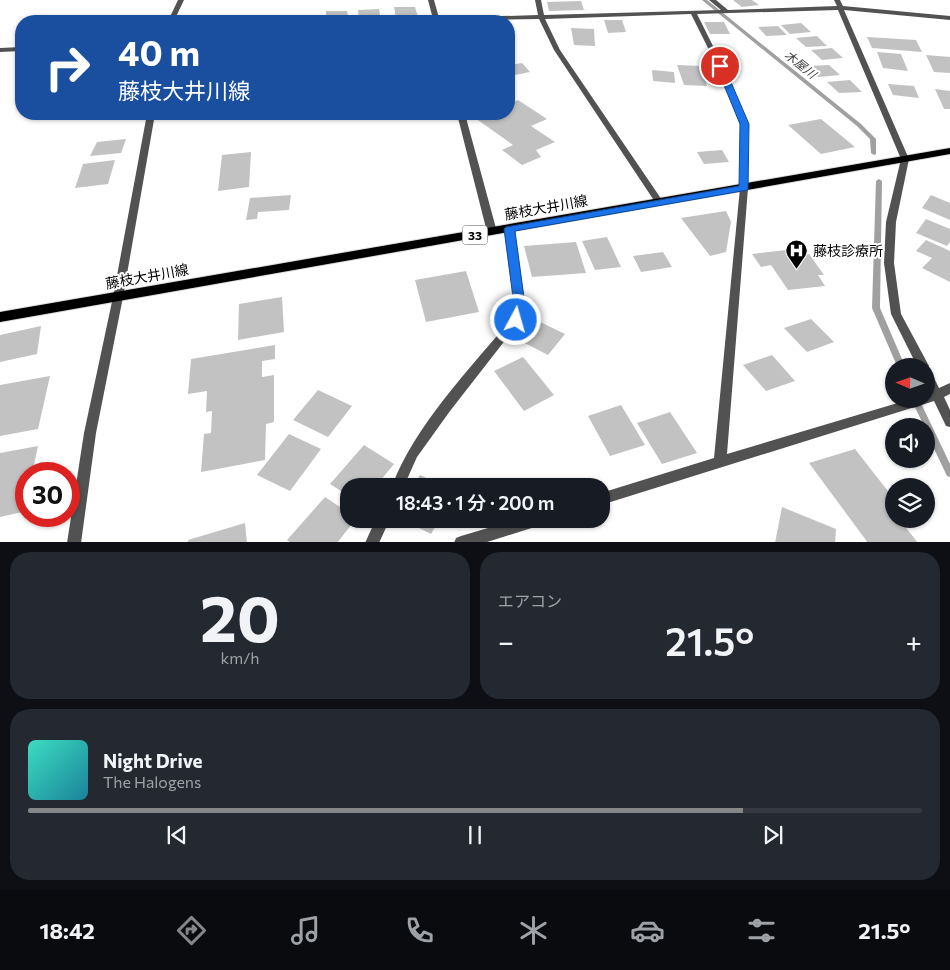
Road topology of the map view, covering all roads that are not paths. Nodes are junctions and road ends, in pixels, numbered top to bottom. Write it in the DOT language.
graph roads {
  1 [pos="180,0"];
  2 [pos="430,0"];
  3 [pos="538,0"];
  4 [pos="712,0"];
  5 [pos="837,0"];
  6 [pos="840,8"];
  7 [pos="723,11"];
  8 [pos="693,12"];
  9 [pos="174,15"];
  10 [pos="434,15"];
  11 [pos="541,16"];
  12 [pos="515,17"];
  13 [pos="950,18"];
  14 [pos="15,49"];
  15 [pos="0,50"];
  16 [pos="150,120"];
  17 [pos="463,120"];
  18 [pos="950,150"];
  19 [pos="905,159"];
  20 [pos="744,188"];
  21 [pos="660,202"];
  22 [pos="510,229"];
  23 [pos="492,232"];
  24 [pos="118,297"];
  25 [pos="0,317"];
  26 [pos="919,358"];
  27 [pos="950,388"];
  28 [pos="935,390"];
  29 [pos="938,395"];
  30 [pos="935,396"];
  31 [pos="897,408"];
  32 [pos="950,422"];
  33 [pos="720,462"];
  34 [pos="402,478"];
  35 [pos="610,496"];
  36 [pos="379,528"];
  37 [pos="508,528"];
  38 [pos="74,542"];
  39 [pos="372,542"];
  40 [pos="461,542"];
  1 -- 9 [label="street"];
  2 -- 10 [label="street"];
  3 -- 11 [label="street"];
  4 -- 7 [label="street"];
  5 -- 6 [label="street"];
  6 -- 7 [label="street"];
  6 -- 13 [label="street"];
  6 -- 19 [label="street"];
  7 -- 8 [label="street"];
  8 -- 11 [label="street"];
  8 -- 20 [label="street"];
  11 -- 12 [label="street"];
  11 -- 21 [label="street"];
  14 -- 15 [label="street"];
  16 -- 24 [label="street"];
  17 -- 23 [label="street"];
  18 -- 19 [label="main road, 藤枝大井川線 / 33"];
  19 -- 20 [label="main road, 藤枝大井川線 / 33"];
  19 -- 26 [label="street"];
  20 -- 21 [label="main road, 藤枝大井川線 / 33"];
  20 -- 33 [label="street"];
  21 -- 22 [label="main road, 藤枝大井川線 / 33"];
  22 -- 23 [label="main road, 藤枝大井川線 / 33"];
  22 -- 34 [label="street"];
  23 -- 24 [label="main road, 藤枝大井川線 / 33"];
  24 -- 25 [label="main road, 藤枝大井川線 / 33"];
  24 -- 38 [label="street"];
  27 -- 29 [label="street"];
  28 -- 29 [label="street"];
  29 -- 30 [label="street"];
  29 -- 32 [label="street"];
  31 -- 33 [label="street"];
  33 -- 35 [label="street"];
  36 -- 39 [label="street"];
  37 -- 40 [label="street"];
}
